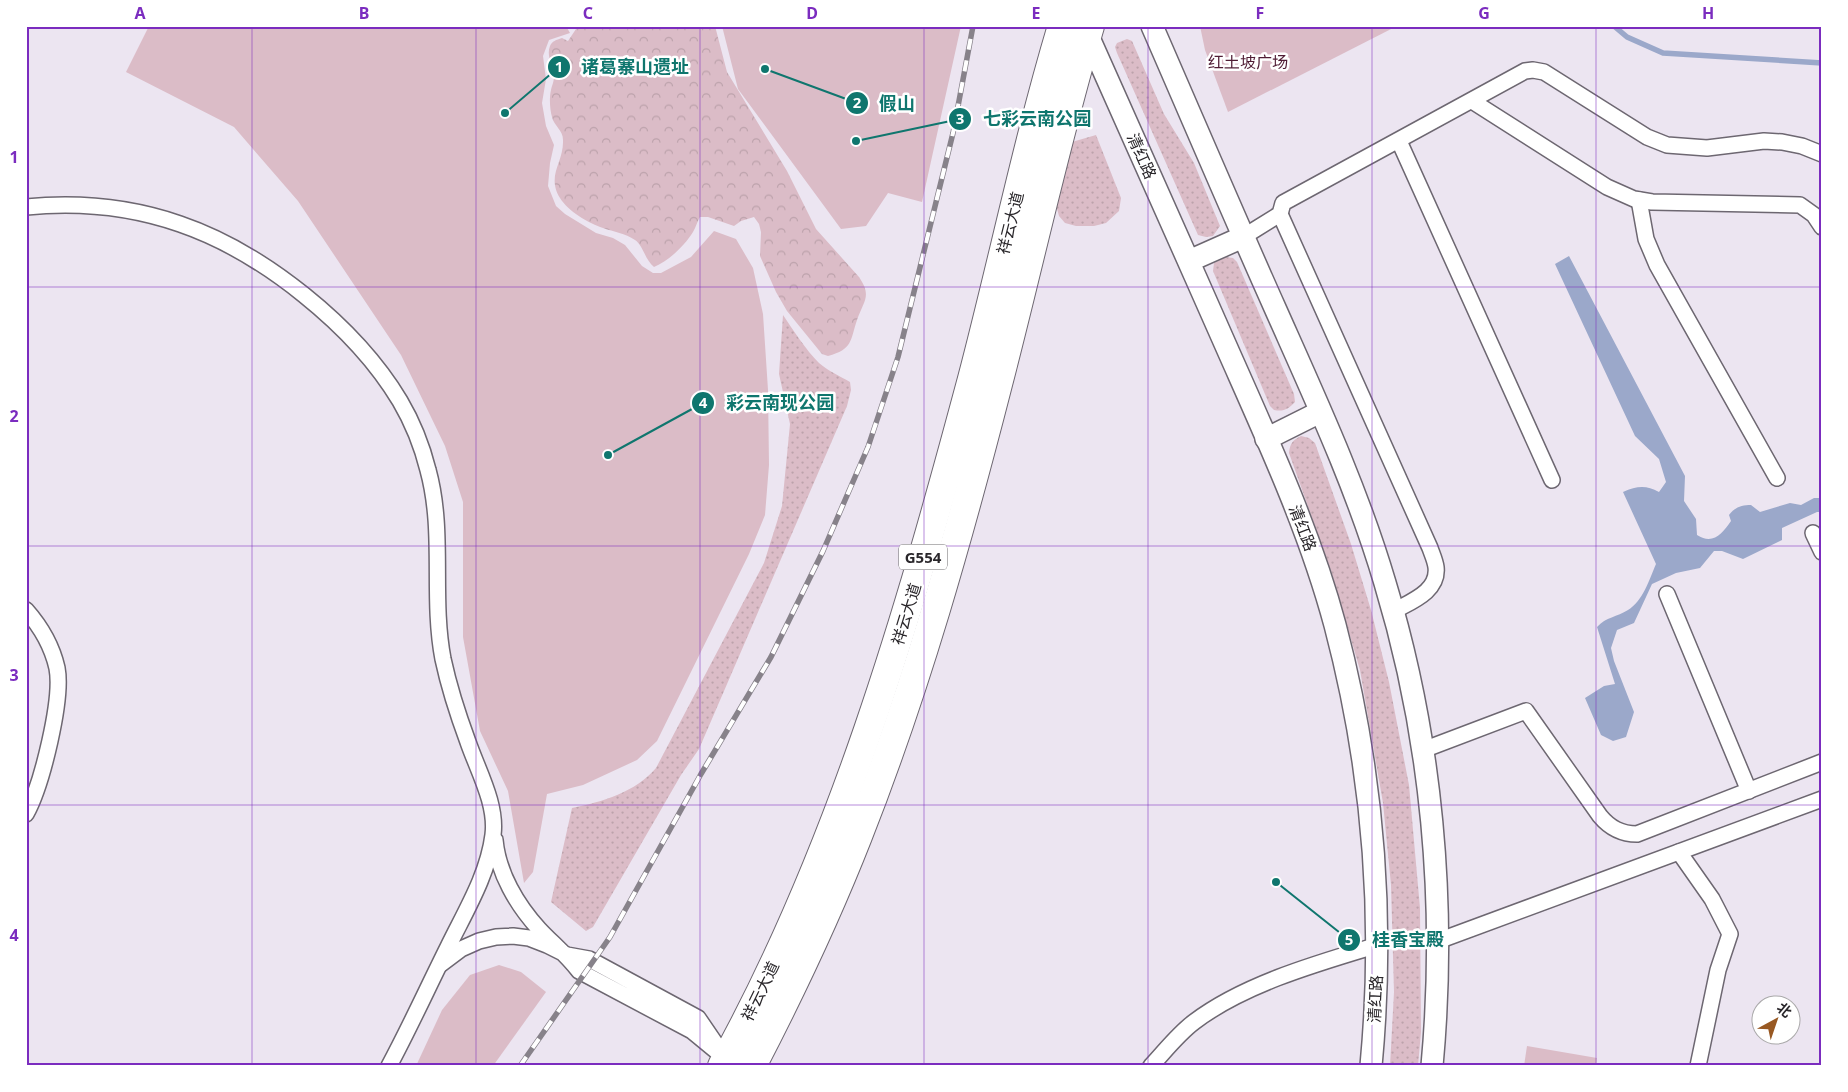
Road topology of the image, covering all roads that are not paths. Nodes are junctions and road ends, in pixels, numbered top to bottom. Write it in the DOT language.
graph roads {
  1 [pos="1062,26"];
  2 [pos="1152,26"];
  3 [pos="1158,26"];
  4 [pos="1087,29"];
  5 [pos="1165,58"];
  6 [pos="1472,102"];
  7 [pos="1399,141"];
  8 [pos="1822,154"];
  9 [pos="1640,200"];
  10 [pos="26,207"];
  11 [pos="1280,214"];
  12 [pos="1822,227"];
  13 [pos="1243,237"];
  14 [pos="1189,261"];
  15 [pos="1320,412"];
  16 [pos="1266,438"];
  17 [pos="1777,478"];
  18 [pos="1552,480"];
  19 [pos="1813,532"];
  20 [pos="1822,552"];
  21 [pos="1667,594"];
  22 [pos="26,610"];
  23 [pos="1394,612"];
  24 [pos="1422,750"];
  25 [pos="1822,762"];
  26 [pos="1749,791"];
  27 [pos="1822,800"];
  28 [pos="26,814"];
  29 [pos="493,828"];
  30 [pos="1679,852"];
  31 [pos="1438,941"];
  32 [pos="1378,945"];
  33 [pos="567,955"];
  34 [pos="438,967"];
  35 [pos="725,1064"];
  36 [pos="389,1066"];
  37 [pos="752,1066"];
  38 [pos="1151,1066"];
  39 [pos="1371,1066"];
  40 [pos="1432,1066"];
  41 [pos="1698,1066"];
  1 -- 35 [label="highway, 祥云大道 / G554"];
  2 -- 5 [label="main road"];
  3 -- 5 [label="main road"];
  4 -- 14 [label="main road, 清红路"];
  4 -- 37 [label="highway, 祥云大道 / G554"];
  5 -- 13 [label="main road"];
  6 -- 7 [label="street"];
  6 -- 8 [label="street"];
  6 -- 9 [label="street"];
  7 -- 11 [label="street"];
  7 -- 18 [label="street"];
  9 -- 12 [label="street"];
  9 -- 17 [label="street"];
  10 -- 29 [label="street"];
  11 -- 13 [label="street"];
  11 -- 23 [label="street"];
  13 -- 14 [label="main road"];
  13 -- 15 [label="main road"];
  14 -- 16 [label="main road, 清红路"];
  15 -- 16 [label="main road"];
  15 -- 23 [label="main road"];
  16 -- 32 [label="main road, 清红路"];
  19 -- 20 [label="street"];
  21 -- 26 [label="street"];
  22 -- 28 [label="street"];
  23 -- 24 [label="main road"];
  24 -- 26 [label="street"];
  24 -- 31 [label="main road"];
  25 -- 26 [label="street"];
  27 -- 30 [label="street"];
  29 -- 33 [label="street"];
  29 -- 34 [label="street"];
  30 -- 31 [label="street"];
  30 -- 41 [label="street"];
  31 -- 40 [label="main road"];
  32 -- 38 [label="street"];
  32 -- 39 [label="main road, 清红路"];
  33 -- 34 [label="street"];
  33 -- 35 [label="street"];
  34 -- 36 [label="street"];
}
